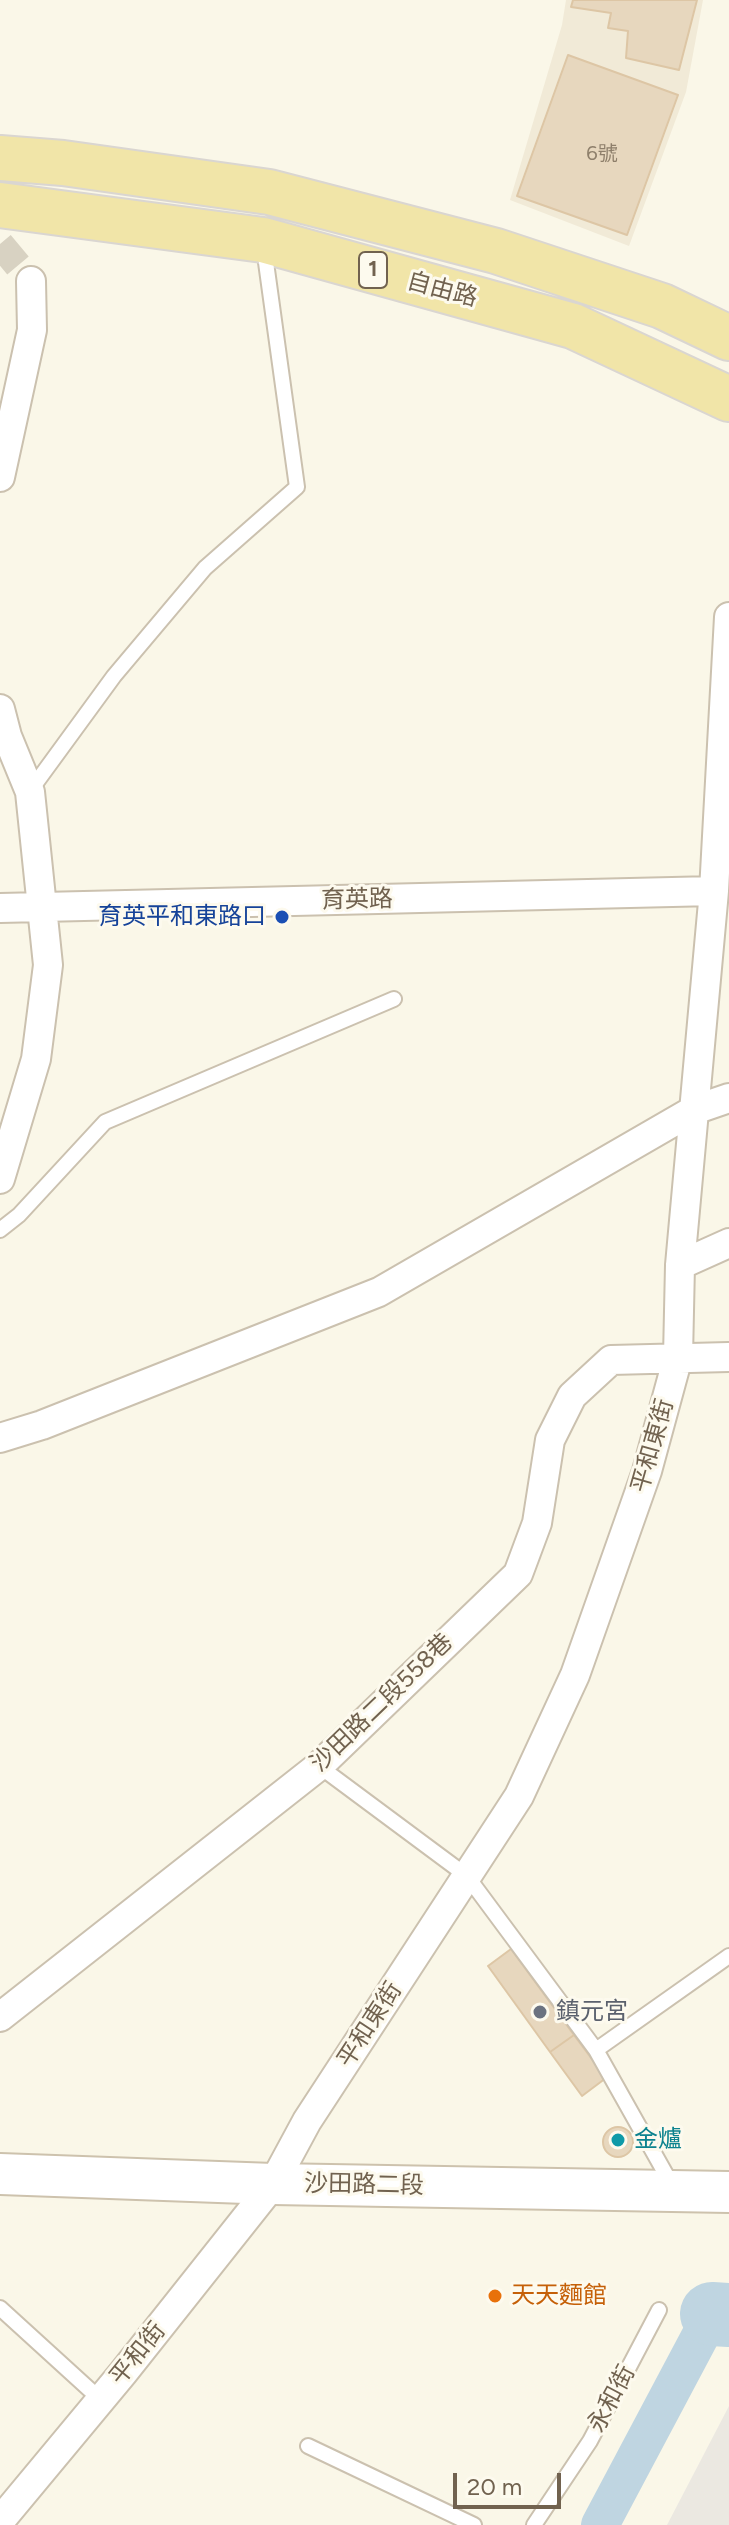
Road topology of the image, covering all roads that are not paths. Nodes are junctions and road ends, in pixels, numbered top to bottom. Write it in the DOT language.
graph roads {
  1 [pos="0,158"];
  2 [pos="0,205"];
  3 [pos="263,240"];
  4 [pos="31,281"];
  5 [pos="729,338"];
  6 [pos="729,399"];
  7 [pos="0,477"];
  8 [pos="729,617"];
  9 [pos="0,709"];
  10 [pos="30,792"];
  11 [pos="714,891"];
  12 [pos="44,907"];
  13 [pos="0,908"];
  14 [pos="394,999"];
  15 [pos="729,1098"];
  16 [pos="694,1110"];
  17 [pos="0,1179"];
  18 [pos="0,1230"];
  19 [pos="729,1243"];
  20 [pos="680,1265"];
  21 [pos="678,1357"];
  22 [pos="729,1357"];
  23 [pos="0,1438"];
  24 [pos="319,1766"];
  25 [pos="467,1876"];
  26 [pos="729,1956"];
  27 [pos="0,2017"];
  28 [pos="596,2050"];
  29 [pos="0,2174"];
  30 [pos="273,2184"];
  31 [pos="675,2191"];
  32 [pos="729,2192"];
  33 [pos="0,2308"];
  34 [pos="659,2310"];
  35 [pos="101,2400"];
  36 [pos="308,2446"];
  37 [pos="0,2521"];
  38 [pos="474,2525"];
  39 [pos="534,2525"];
  1 -- 5 [label="main road, 1"];
  2 -- 3 [label="main road, 自由路 / 1"];
  3 -- 6 [label="main road, 自由路 / 1"];
  3 -- 10 [label="lane"];
  4 -- 7 [label="street"];
  8 -- 11 [label="street, 平和東街"];
  9 -- 10 [label="street"];
  10 -- 12 [label="street"];
  11 -- 12 [label="street, 育英路"];
  11 -- 16 [label="street, 平和東街"];
  12 -- 13 [label="street, 育英路"];
  12 -- 17 [label="street"];
  14 -- 18 [label="lane"];
  15 -- 16 [label="street"];
  16 -- 20 [label="street, 平和東街"];
  16 -- 23 [label="street"];
  19 -- 20 [label="street"];
  20 -- 21 [label="street, 平和東街"];
  21 -- 22 [label="street, 沙田路二段558巷"];
  21 -- 24 [label="street, 沙田路二段558巷"];
  21 -- 25 [label="street, 平和東街"];
  24 -- 25 [label="lane"];
  24 -- 27 [label="street, 沙田路二段558巷"];
  25 -- 28 [label="lane"];
  25 -- 30 [label="street, 平和東街"];
  26 -- 28 [label="lane"];
  28 -- 31 [label="lane"];
  29 -- 30 [label="street, 沙田路二段"];
  30 -- 31 [label="street, 沙田路二段"];
  30 -- 35 [label="street, 平和街"];
  31 -- 32 [label="street, 沙田路二段"];
  33 -- 35 [label="lane"];
  34 -- 39 [label="lane, 永和街"];
  35 -- 37 [label="street, 平和街"];
  36 -- 38 [label="lane"];
}
